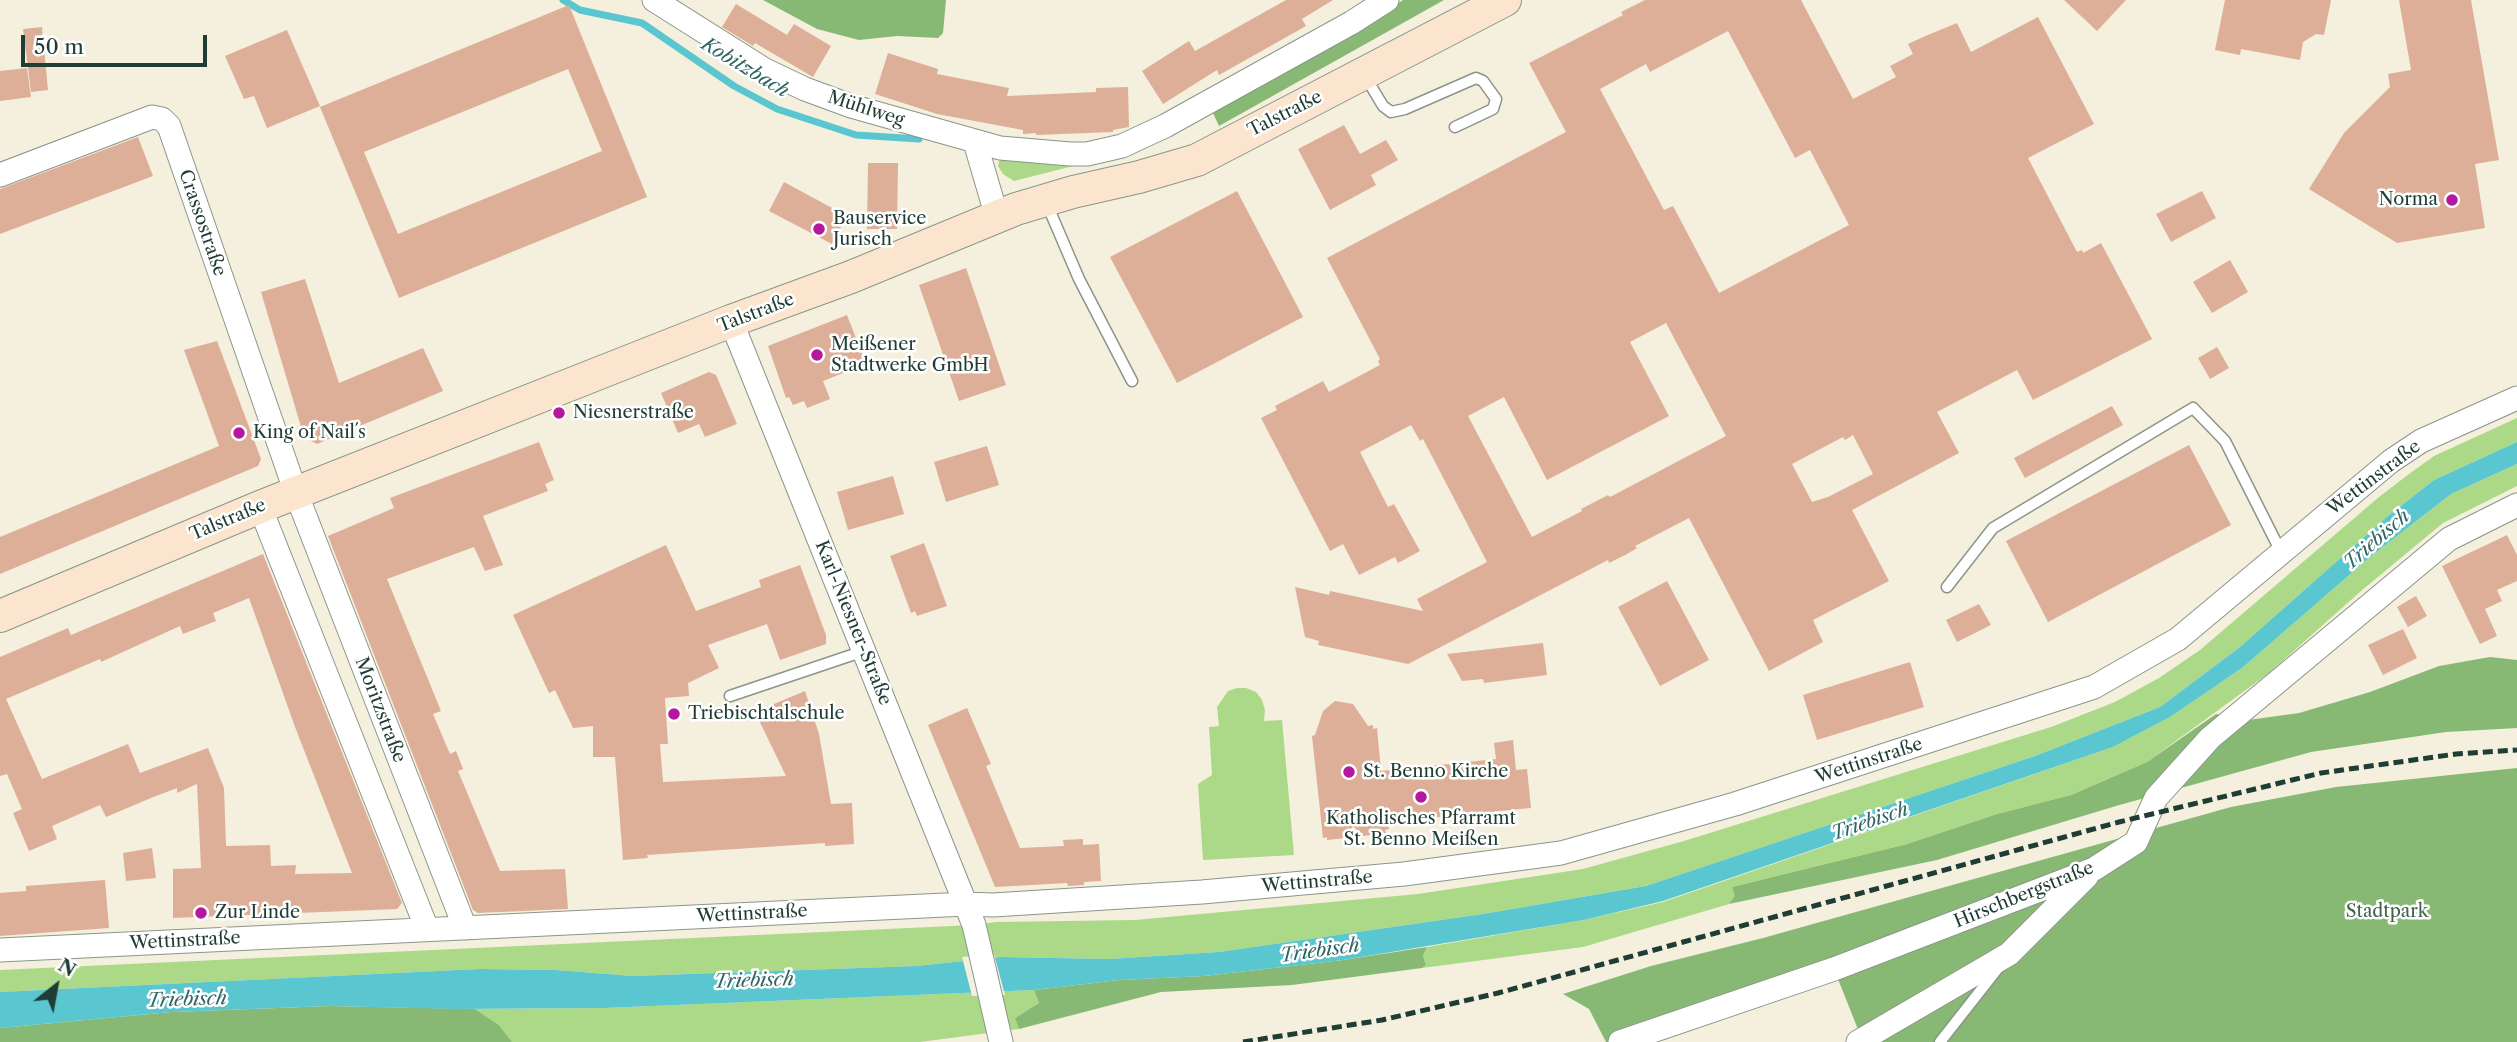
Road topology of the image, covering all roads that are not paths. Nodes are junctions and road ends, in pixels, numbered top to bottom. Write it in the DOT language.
graph roads {
  1 [pos="654,0"];
  2 [pos="1387,0"];
  3 [pos="1505,0"];
  4 [pos="1363,74"];
  5 [pos="1455,127"];
  6 [pos="975,142"];
  7 [pos="0,175"];
  8 [pos="1045,200"];
  9 [pos="997,217"];
  10 [pos="731,321"];
  11 [pos="1132,381"];
  12 [pos="2517,398"];
  13 [pos="296,493"];
  14 [pos="2517,505"];
  15 [pos="260,507"];
  16 [pos="2281,552"];
  17 [pos="1947,587"];
  18 [pos="0,615"];
  19 [pos="864,650"];
  20 [pos="730,696"];
  21 [pos="2094,869"];
  22 [pos="970,915"];
  23 [pos="465,928"];
  24 [pos="427,929"];
  25 [pos="0,950"];
  26 [pos="2009,954"];
  27 [pos="1001,1042"];
  28 [pos="1620,1042"];
  29 [pos="1858,1042"];
  30 [pos="1940,1042"];
  1 -- 6 [label="street, Mühlweg"];
  2 -- 6 [label="street, Mühlweg"];
  3 -- 4 [label="main road, Talstraße"];
  4 -- 5 [label="lane"];
  4 -- 8 [label="main road, Talstraße"];
  6 -- 9 [label="street"];
  7 -- 13 [label="street, Crassostraße"];
  8 -- 9 [label="main road, Talstraße"];
  8 -- 11 [label="lane"];
  9 -- 10 [label="main road, Talstraße"];
  10 -- 13 [label="main road, Talstraße"];
  10 -- 19 [label="street, Karl-Niesner-Straße"];
  12 -- 16 [label="street, Wettinstraße"];
  13 -- 15 [label="main road, Talstraße"];
  13 -- 23 [label="street, Moritzstraße"];
  14 -- 21 [label="street, Hirschbergstraße"];
  15 -- 18 [label="main road, Talstraße"];
  15 -- 24 [label="street"];
  16 -- 17 [label="lane"];
  16 -- 22 [label="street, Wettinstraße"];
  19 -- 20 [label="lane"];
  19 -- 22 [label="street, Karl-Niesner-Straße"];
  21 -- 26 [label="street"];
  21 -- 28 [label="street, Hirschbergstraße"];
  22 -- 23 [label="street, Wettinstraße"];
  22 -- 27 [label="street, Karl-Niesner-Straße"];
  23 -- 24 [label="street, Wettinstraße"];
  24 -- 25 [label="street, Wettinstraße"];
  26 -- 29 [label="street"];
  26 -- 30 [label="lane"];
}
